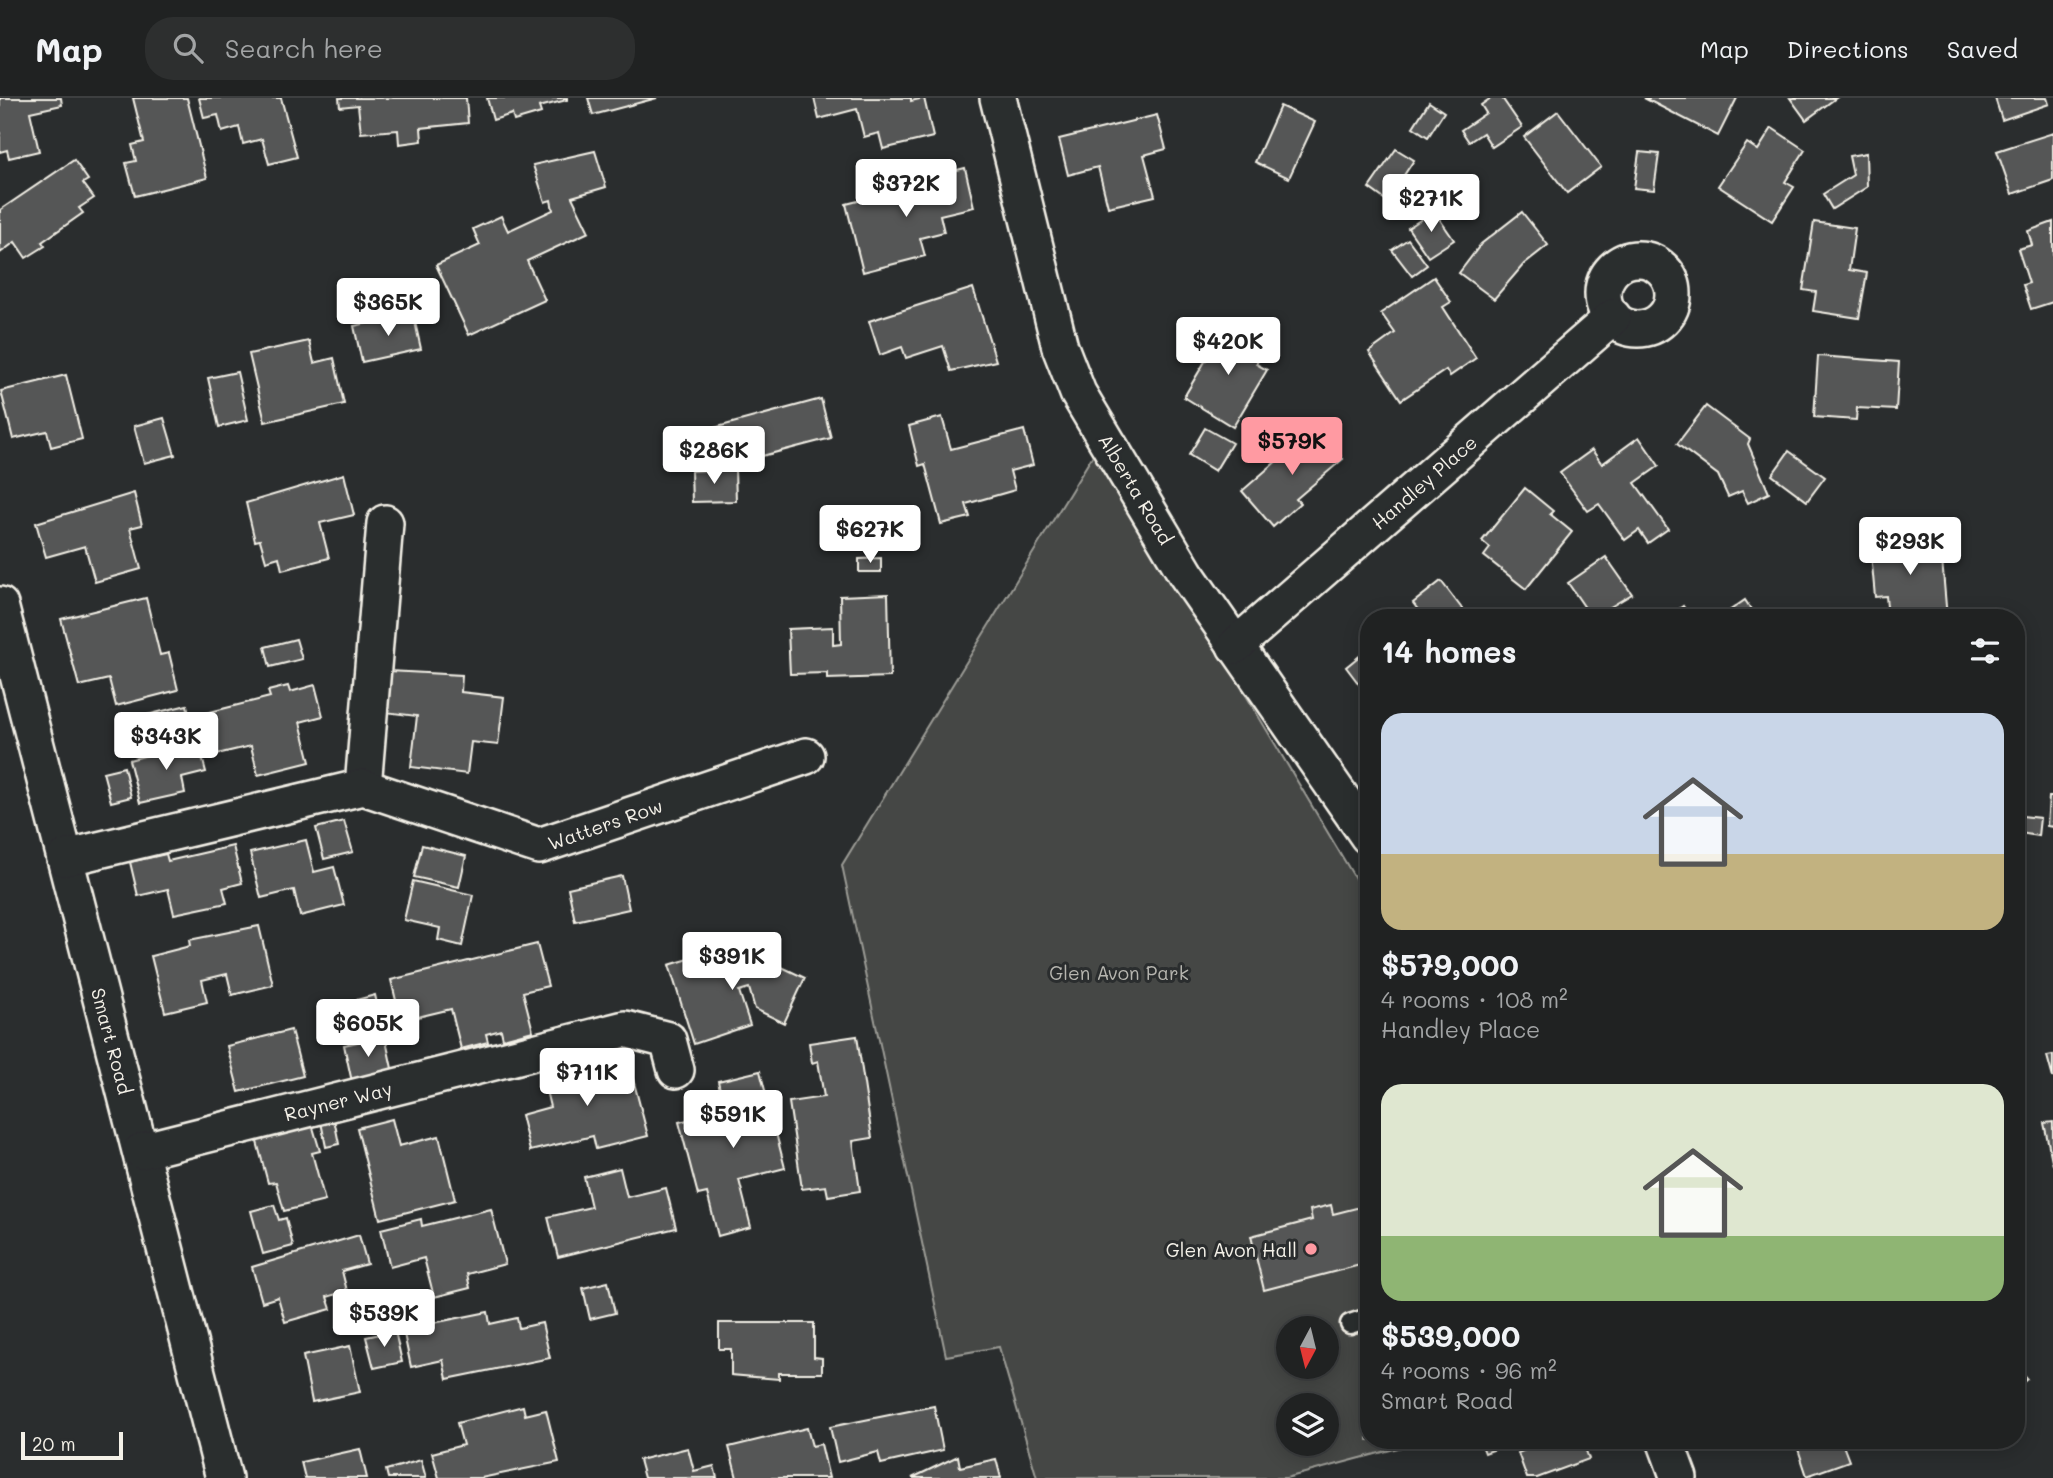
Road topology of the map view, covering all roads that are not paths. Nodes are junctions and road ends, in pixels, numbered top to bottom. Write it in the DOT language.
graph roads {
  1 [pos="998,98"];
  2 [pos="1613,317"];
  3 [pos="385,523"];
  4 [pos="0,605"];
  5 [pos="1235,646"];
  6 [pos="806,756"];
  7 [pos="363,787"];
  8 [pos="1360,825"];
  9 [pos="65,858"];
  10 [pos="676,1070"];
  11 [pos="141,1151"];
  12 [pos="1360,1321"];
  13 [pos="1350,1324"];
  14 [pos="1668,1449"];
  15 [pos="223,1478"];
  16 [pos="1679,1478"];
  1 -- 5 [label="street, Alberta Road"];
  2 -- 5 [label="street, Handley Place"];
  3 -- 7 [label="street"];
  4 -- 9 [label="street, Smart Road"];
  5 -- 8 [label="street, Alberta Road"];
  6 -- 7 [label="street, Watters Row"];
  7 -- 9 [label="street"];
  9 -- 11 [label="street, Smart Road"];
  10 -- 11 [label="street, Rayner Way"];
  11 -- 15 [label="street, Smart Road"];
  12 -- 13 [label="lane"];
  14 -- 16 [label="street"];
}
